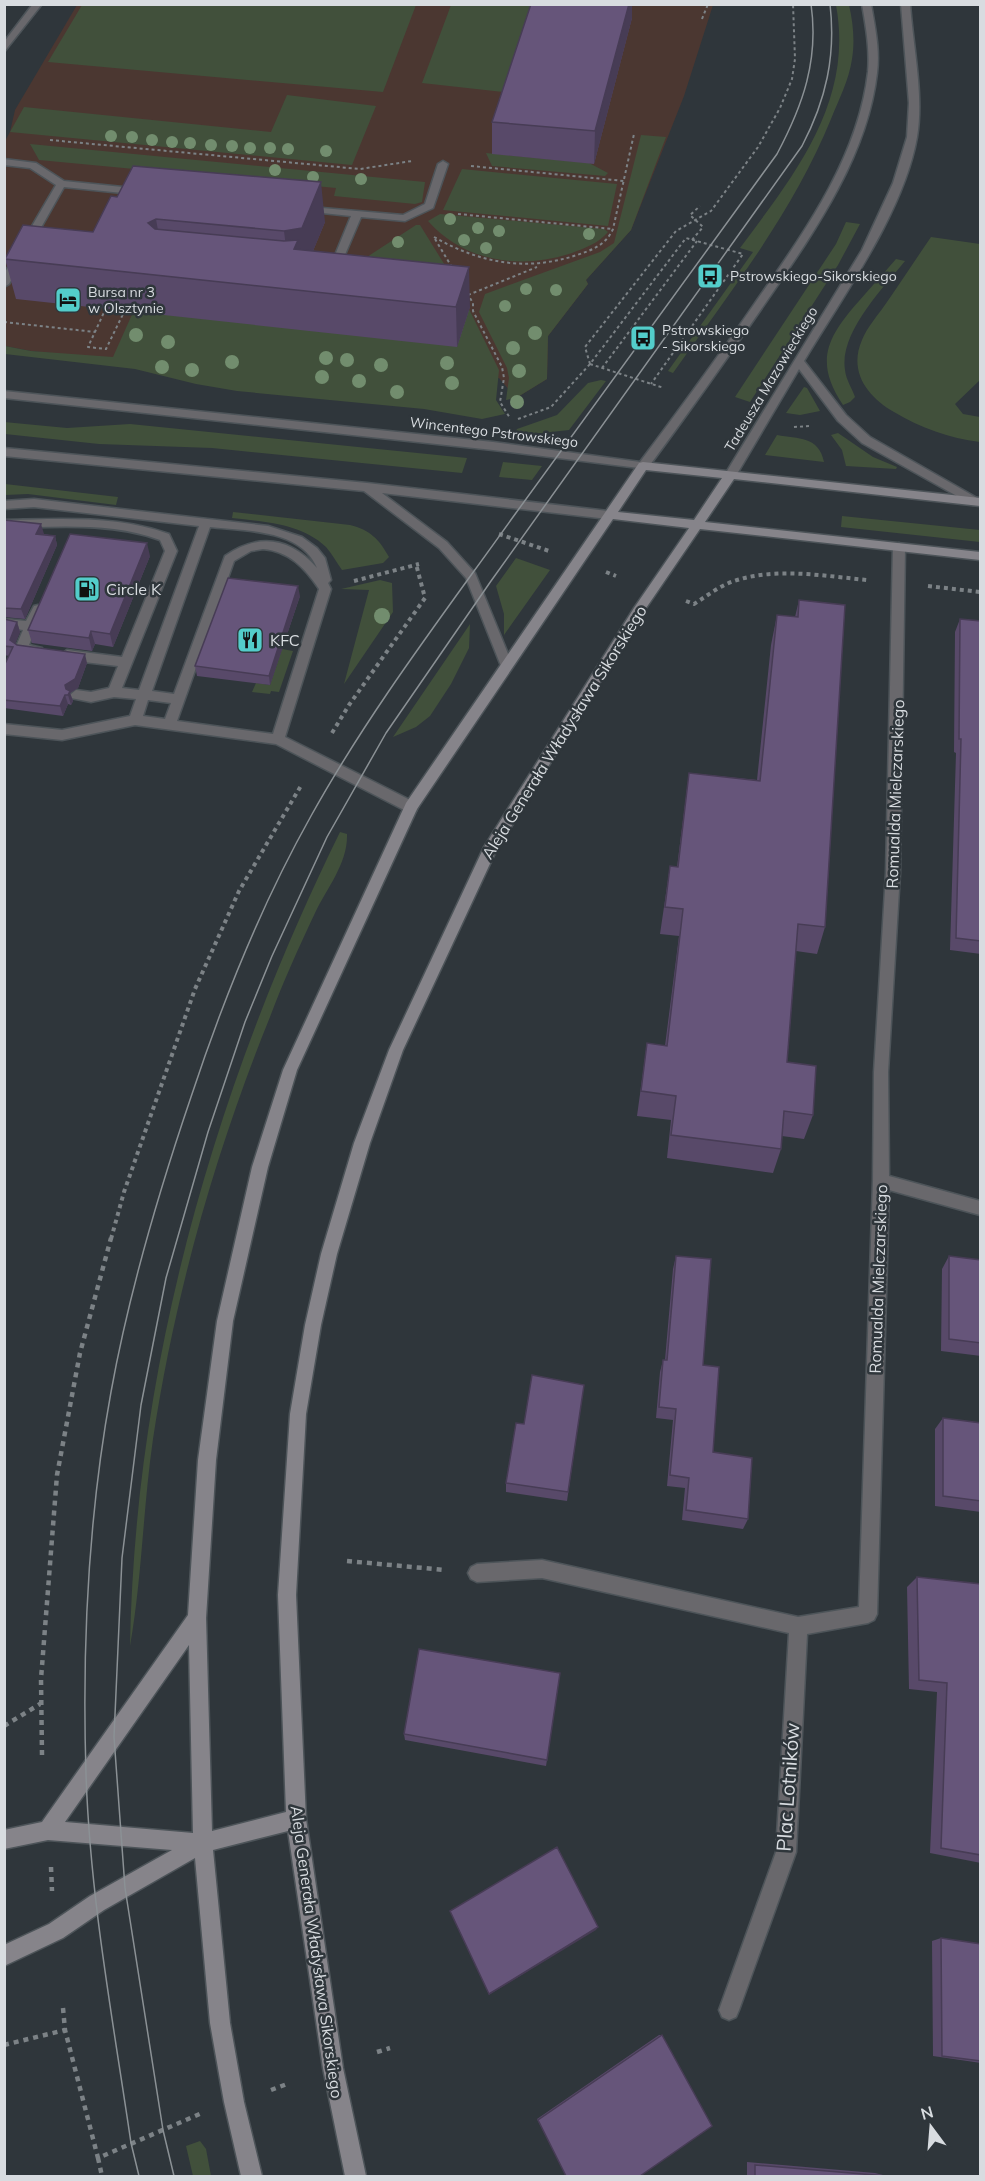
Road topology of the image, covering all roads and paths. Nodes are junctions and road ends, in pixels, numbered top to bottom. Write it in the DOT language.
graph roads {
  1 [pos="38,4"];
  2 [pos="708,4"];
  3 [pos="794,4"];
  4 [pos="866,4"];
  5 [pos="905,4"];
  6 [pos="702,19"];
  7 [pos="4,49"];
  8 [pos="634,134"];
  9 [pos="41,139"];
  10 [pos="4,162"];
  11 [pos="443,164"];
  12 [pos="624,181"];
  13 [pos="61,184"];
  14 [pos="156,194"];
  15 [pos="700,206"];
  16 [pos="286,207"];
  17 [pos="452,213"];
  18 [pos="357,214"];
  19 [pos="696,220"];
  20 [pos="613,229"];
  21 [pos="430,230"];
  22 [pos="434,237"];
  23 [pos="692,240"];
  24 [pos="698,241"];
  25 [pos="539,266"];
  26 [pos="312,273"];
  27 [pos="457,276"];
  28 [pos="4,284"];
  29 [pos="463,285"];
  30 [pos="468,295"];
  31 [pos="462,302"];
  32 [pos="473,303"];
  33 [pos="106,308"];
  34 [pos="125,310"];
  35 [pos="4,322"];
  36 [pos="95,333"];
  37 [pos="798,361"];
  38 [pos="590,364"];
  39 [pos="602,368"];
  40 [pos="651,384"];
  41 [pos="664,388"];
  42 [pos="4,394"];
  43 [pos="507,414"];
  44 [pos="505,423"];
  45 [pos="790,426"];
  46 [pos="814,426"];
  47 [pos="4,452"];
  48 [pos="643,466"];
  49 [pos="730,476"];
  50 [pos="367,487"];
  51 [pos="977,501"];
  52 [pos="4,505"];
  53 [pos="83,509"];
  54 [pos="608,515"];
  55 [pos="206,523"];
  56 [pos="4,524"];
  57 [pos="696,525"];
  58 [pos="73,529"];
  59 [pos="493,532"];
  60 [pos="165,537"];
  61 [pos="899,547"];
  62 [pos="196,552"];
  63 [pos="552,552"];
  64 [pos="981,556"];
  65 [pos="900,583"];
  66 [pos="344,584"];
  67 [pos="326,589"];
  68 [pos="981,592"];
  69 [pos="44,594"];
  70 [pos="686,601"];
  71 [pos="4,623"];
  72 [pos="31,624"];
  73 [pos="127,662"];
  74 [pos="507,666"];
  75 [pos="114,692"];
  76 [pos="76,695"];
  77 [pos="145,695"];
  78 [pos="178,699"];
  79 [pos="135,720"];
  80 [pos="169,725"];
  81 [pos="4,729"];
  82 [pos="278,739"];
  83 [pos="317,759"];
  84 [pos="411,807"];
  85 [pos="882,1181"];
  86 [pos="981,1208"];
  87 [pos="347,1561"];
  88 [pos="477,1573"];
  89 [pos="197,1618"];
  90 [pos="798,1626"];
  91 [pos="40,1704"];
  92 [pos="4,1726"];
  93 [pos="42,1755"];
  94 [pos="296,1819"];
  95 [pos="48,1830"];
  96 [pos="4,1840"];
  97 [pos="203,1843"];
  98 [pos="51,1867"];
  99 [pos="52,1892"];
  100 [pos="4,1956"];
  101 [pos="63,2008"];
  102 [pos="729,2010"];
  103 [pos="65,2030"];
  104 [pos="4,2044"];
  105 [pos="390,2048"];
  106 [pos="377,2052"];
  107 [pos="288,2085"];
  108 [pos="271,2090"];
  109 [pos="202,2113"];
  110 [pos="98,2158"];
  111 [pos="102,2176"];
  112 [pos="251,2176"];
  113 [pos="355,2176"];
  1 -- 7 [label="street"];
  2 -- 6 [label="path"];
  3 -- 19 [label="path"];
  4 -- 48 [label="street"];
  5 -- 37 [label="street, Tadeusza Mazowieckiego"];
  8 -- 12 [label="path"];
  9 -- 11 [label="path"];
  10 -- 13 [label="street"];
  11 -- 12 [label="path"];
  11 -- 18 [label="street"];
  12 -- 20 [label="path"];
  13 -- 14 [label="street"];
  13 -- 28 [label="street"];
  15 -- 19 [label="path"];
  16 -- 18 [label="street"];
  17 -- 20 [label="path"];
  18 -- 26 [label="street"];
  19 -- 23 [label="path"];
  19 -- 38 [label="path"];
  20 -- 25 [label="path"];
  21 -- 22 [label="path"];
  22 -- 25 [label="path"];
  22 -- 27 [label="path"];
  23 -- 24 [label="path"];
  23 -- 38 [label="path"];
  24 -- 39 [label="path"];
  24 -- 40 [label="path"];
  25 -- 30 [label="path"];
  29 -- 30 [label="path"];
  30 -- 32 [label="path"];
  31 -- 32 [label="path"];
  32 -- 43 [label="path"];
  33 -- 36 [label="path"];
  34 -- 36 [label="path"];
  35 -- 36 [label="path"];
  37 -- 49 [label="street, Tadeusza Mazowieckiego"];
  37 -- 51 [label="street"];
  38 -- 39 [label="path"];
  38 -- 44 [label="path"];
  39 -- 40 [label="path"];
  40 -- 41 [label="path"];
  42 -- 48 [label="street, Wincentego Pstrowskiego"];
  45 -- 46 [label="path"];
  47 -- 50 [label="street"];
  48 -- 49 [label="main road, Wincentego Pstrowskiego"];
  48 -- 54 [label="main road"];
  49 -- 51 [label="main road, Wincentego Pstrowskiego"];
  49 -- 57 [label="main road, Tadeusza Mazowieckiego"];
  50 -- 54 [label="street"];
  50 -- 74 [label="street"];
  52 -- 53 [label="street"];
  53 -- 55 [label="street"];
  53 -- 58 [label="street"];
  54 -- 57 [label="main road"];
  54 -- 74 [label="main road"];
  55 -- 62 [label="street"];
  55 -- 67 [label="street"];
  56 -- 58 [label="street"];
  57 -- 61 [label="main road"];
  57 -- 94 [label="main road, Aleja Generała Władysława Sikorskiego"];
  58 -- 60 [label="street"];
  59 -- 63 [label="path"];
  60 -- 62 [label="street"];
  60 -- 73 [label="street"];
  61 -- 64 [label="main road"];
  61 -- 65 [label="street, Romualda Mielczarskiego"];
  62 -- 77 [label="street"];
  65 -- 68 [label="path"];
  65 -- 70 [label="path"];
  65 -- 85 [label="street, Romualda Mielczarskiego"];
  66 -- 83 [label="path"];
  67 -- 78 [label="street"];
  67 -- 82 [label="street"];
  69 -- 72 [label="street"];
  71 -- 72 [label="street"];
  72 -- 73 [label="street"];
  73 -- 75 [label="street"];
  74 -- 84 [label="main road"];
  75 -- 76 [label="street"];
  75 -- 77 [label="street"];
  77 -- 78 [label="street"];
  77 -- 79 [label="street"];
  78 -- 80 [label="street"];
  79 -- 80 [label="street"];
  79 -- 81 [label="street"];
  80 -- 82 [label="street"];
  82 -- 83 [label="street"];
  83 -- 84 [label="street"];
  83 -- 91 [label="path"];
  84 -- 89 [label="main road"];
  85 -- 86 [label="street"];
  85 -- 90 [label="street, Romualda Mielczarskiego"];
  87 -- 88 [label="path"];
  88 -- 90 [label="street, Romualda Mielczarskiego"];
  89 -- 95 [label="main road"];
  89 -- 97 [label="main road"];
  90 -- 102 [label="street, Plac Lotników"];
  91 -- 92 [label="path"];
  91 -- 93 [label="path"];
  94 -- 97 [label="main road"];
  94 -- 113 [label="main road, Aleja Generała Władysława Sikorskiego"];
  95 -- 96 [label="main road"];
  95 -- 97 [label="main road"];
  97 -- 100 [label="main road"];
  97 -- 112 [label="main road"];
  98 -- 99 [label="path"];
  101 -- 103 [label="path"];
  103 -- 104 [label="path"];
  103 -- 110 [label="path"];
  105 -- 106 [label="path"];
  107 -- 108 [label="path"];
  109 -- 110 [label="path"];
  110 -- 111 [label="path"];
}
